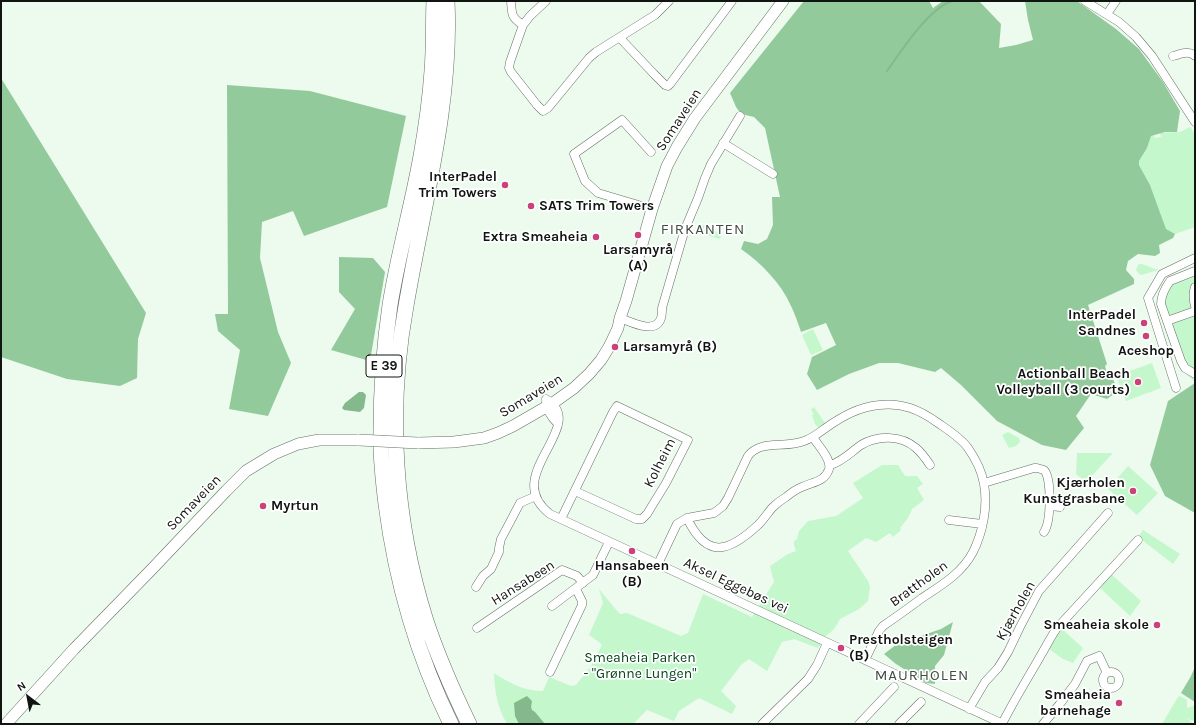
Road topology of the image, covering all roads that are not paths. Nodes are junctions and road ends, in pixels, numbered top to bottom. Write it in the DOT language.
graph roads {
  1 [pos="434,1"];
  2 [pos="447,1"];
  3 [pos="511,1"];
  4 [pos="546,1"];
  5 [pos="669,1"];
  6 [pos="732,1"];
  7 [pos="782,1"];
  8 [pos="1084,1"];
  9 [pos="1116,1"];
  10 [pos="1107,14"];
  11 [pos="523,25"];
  12 [pos="620,38"];
  13 [pos="1173,56"];
  14 [pos="1195,56"];
  15 [pos="740,116"];
  16 [pos="1195,122"];
  17 [pos="723,143"];
  18 [pos="651,152"];
  19 [pos="773,174"];
  20 [pos="652,209"];
  21 [pos="1195,258"];
  22 [pos="1193,272"];
  23 [pos="1195,282"];
  24 [pos="1194,292"];
  25 [pos="1195,306"];
  26 [pos="1195,311"];
  27 [pos="620,318"];
  28 [pos="1167,320"];
  29 [pos="1195,374"];
  30 [pos="1176,388"];
  31 [pos="548,404"];
  32 [pos="813,438"];
  33 [pos="830,464"];
  34 [pos="930,465"];
  35 [pos="984,483"];
  36 [pos="575,491"];
  37 [pos="536,496"];
  38 [pos="1050,506"];
  39 [pos="1060,506"];
  40 [pos="1108,513"];
  41 [pos="687,518"];
  42 [pos="561,519"];
  43 [pos="949,520"];
  44 [pos="982,524"];
  45 [pos="1044,532"];
  46 [pos="1138,540"];
  47 [pos="609,542"];
  48 [pos="658,564"];
  49 [pos="583,583"];
  50 [pos="476,587"];
  51 [pos="576,589"];
  52 [pos="552,606"];
  53 [pos="477,628"];
  54 [pos="827,643"];
  55 [pos="865,660"];
  56 [pos="550,672"];
  57 [pos="1107,673"];
  58 [pos="894,687"];
  59 [pos="920,702"];
  60 [pos="969,709"];
  61 [pos="6,724"];
  62 [pos="451,724"];
  63 [pos="469,724"];
  64 [pos="762,724"];
  65 [pos="859,724"];
  66 [pos="899,724"];
  67 [pos="1002,724"];
  68 [pos="1043,724"];
  1 -- 62 [label="highway, E 39"];
  2 -- 63 [label="highway, E 39"];
  3 -- 11 [label="street"];
  4 -- 11 [label="street"];
  5 -- 12 [label="street"];
  6 -- 12 [label="street"];
  7 -- 20 [label="main road, Somaveien"];
  8 -- 10 [label="street"];
  9 -- 10 [label="street"];
  10 -- 16 [label="street"];
  11 -- 12 [label="street"];
  13 -- 14 [label="street"];
  15 -- 17 [label="street"];
  17 -- 19 [label="street"];
  17 -- 27 [label="street"];
  18 -- 20 [label="street"];
  20 -- 27 [label="main road, Somaveien"];
  21 -- 30 [label="street"];
  22 -- 23 [label="street"];
  22 -- 28 [label="street"];
  24 -- 25 [label="street"];
  26 -- 28 [label="street"];
  27 -- 31 [label="main road, Somaveien"];
  28 -- 29 [label="street"];
  31 -- 37 [label="street"];
  31 -- 61 [label="main road, Somaveien, bridge"];
  32 -- 33 [label="street"];
  32 -- 35 [label="street, Brattholen"];
  32 -- 41 [label="street"];
  33 -- 34 [label="street"];
  33 -- 41 [label="street"];
  35 -- 38 [label="street"];
  35 -- 44 [label="street, Brattholen"];
  36 -- 36 [label="street, Kolheim"];
  36 -- 42 [label="street, Kolheim"];
  37 -- 42 [label="street, Aksel Eggebøs vei"];
  37 -- 50 [label="street"];
  38 -- 39 [label="street"];
  38 -- 45 [label="street"];
  40 -- 60 [label="street, Kjærholen"];
  41 -- 48 [label="street"];
  42 -- 47 [label="street, Aksel Eggebøs vei"];
  43 -- 44 [label="street"];
  44 -- 55 [label="street, Brattholen"];
  46 -- 67 [label="street"];
  47 -- 48 [label="street, Aksel Eggebøs vei"];
  47 -- 49 [label="street"];
  48 -- 54 [label="street, Aksel Eggebøs vei"];
  49 -- 51 [label="street"];
  49 -- 53 [label="street, Hansabeen"];
  51 -- 52 [label="street"];
  51 -- 56 [label="street"];
  54 -- 55 [label="street, Aksel Eggebøs vei"];
  54 -- 64 [label="street"];
  55 -- 60 [label="street, Aksel Eggebøs vei"];
  57 -- 68 [label="street"];
  58 -- 65 [label="street"];
  59 -- 66 [label="street"];
  60 -- 67 [label="street, Aksel Eggebøs vei"];
}
